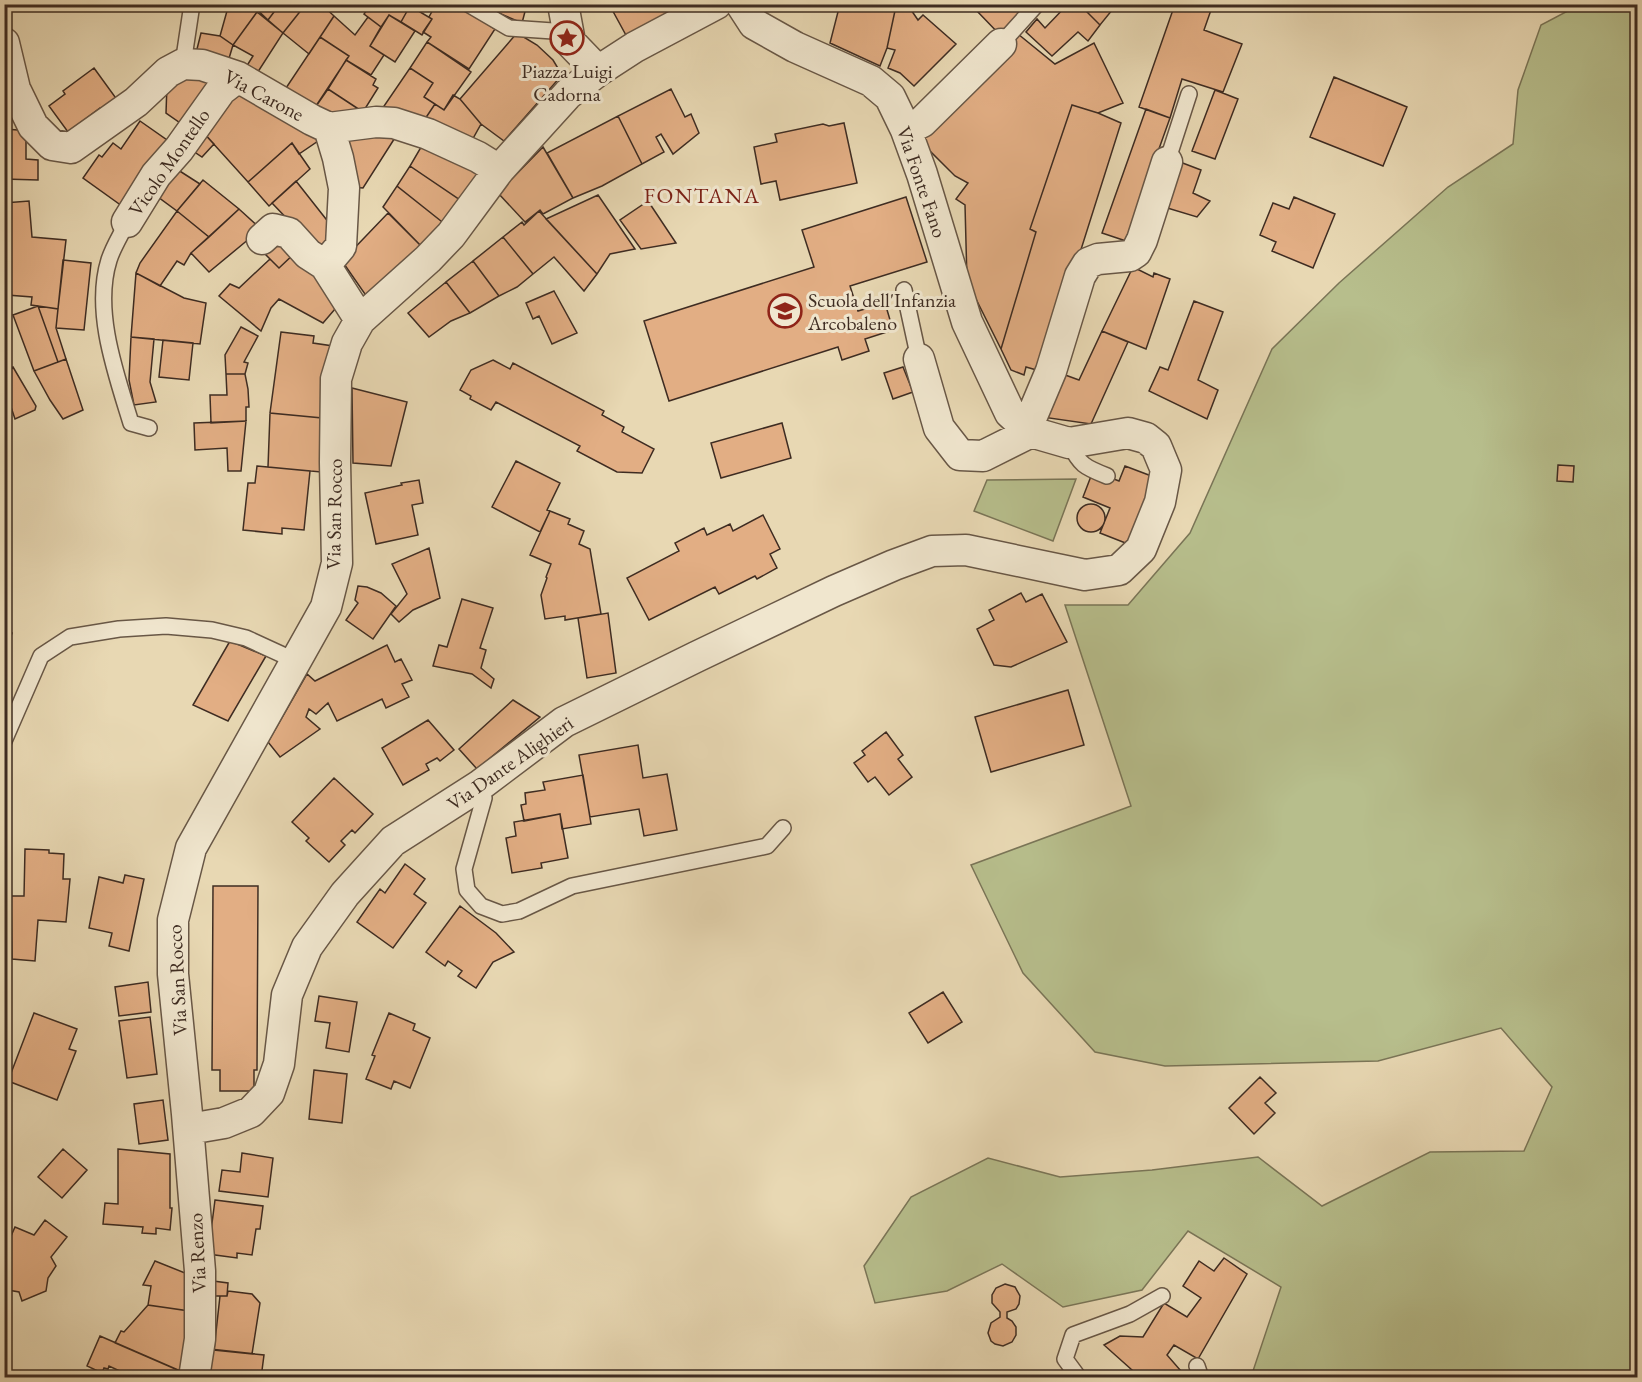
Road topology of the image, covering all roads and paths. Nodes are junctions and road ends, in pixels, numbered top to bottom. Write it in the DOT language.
graph roads {
  1 [pos="192,4"];
  2 [pos="468,4"];
  3 [pos="716,4"];
  4 [pos="741,4"];
  5 [pos="1036,4"];
  6 [pos="566,18"];
  7 [pos="4,43"];
  8 [pos="1000,44"];
  9 [pos="183,64"];
  10 [pos="598,71"];
  11 [pos="238,77"];
  12 [pos="1189,94"];
  13 [pos="329,128"];
  14 [pos="906,130"];
  15 [pos="1167,162"];
  16 [pos="499,170"];
  17 [pos="127,222"];
  18 [pos="262,239"];
  19 [pos="325,266"];
  20 [pos="904,290"];
  21 [pos="360,320"];
  22 [pos="919,359"];
  23 [pos="149,429"];
  24 [pos="1029,430"];
  25 [pos="1069,443"];
  26 [pos="1107,476"];
  27 [pos="296,661"];
  28 [pos="4,741"];
  29 [pos="479,786"];
  30 [pos="783,828"];
  31 [pos="189,1129"];
  32 [pos="1162,1296"];
  33 [pos="194,1377"];
  34 [pos="1079,1377"];
  1 -- 9 [label="lane"];
  2 -- 6 [label="lane"];
  3 -- 10 [label="street, Via San Rocco"];
  4 -- 14 [label="street, Via Fonte Fano"];
  5 -- 8 [label="lane"];
  6 -- 10 [label="street"];
  7 -- 9 [label="street"];
  8 -- 14 [label="street"];
  9 -- 11 [label="street, Via Carone"];
  10 -- 16 [label="street, Via San Rocco"];
  11 -- 13 [label="street, Via Carone"];
  11 -- 17 [label="street, Vicolo Montello"];
  12 -- 15 [label="lane"];
  13 -- 16 [label="street"];
  13 -- 19 [label="street"];
  14 -- 24 [label="street, Via Fonte Fano"];
  15 -- 24 [label="street"];
  16 -- 21 [label="street, Via San Rocco"];
  17 -- 23 [label="lane"];
  18 -- 19 [label="street"];
  19 -- 21 [label="street"];
  20 -- 22 [label="lane"];
  21 -- 27 [label="street, Via San Rocco"];
  22 -- 24 [label="street"];
  24 -- 25 [label="street"];
  25 -- 26 [label="lane"];
  25 -- 29 [label="street, Via Dante Alighieri"];
  27 -- 28 [label="lane"];
  27 -- 31 [label="street, Via San Rocco"];
  29 -- 30 [label="lane"];
  29 -- 31 [label="street, Via Dante Alighieri"];
  31 -- 33 [label="street, Via Renzo"];
  32 -- 34 [label="lane"];
}
